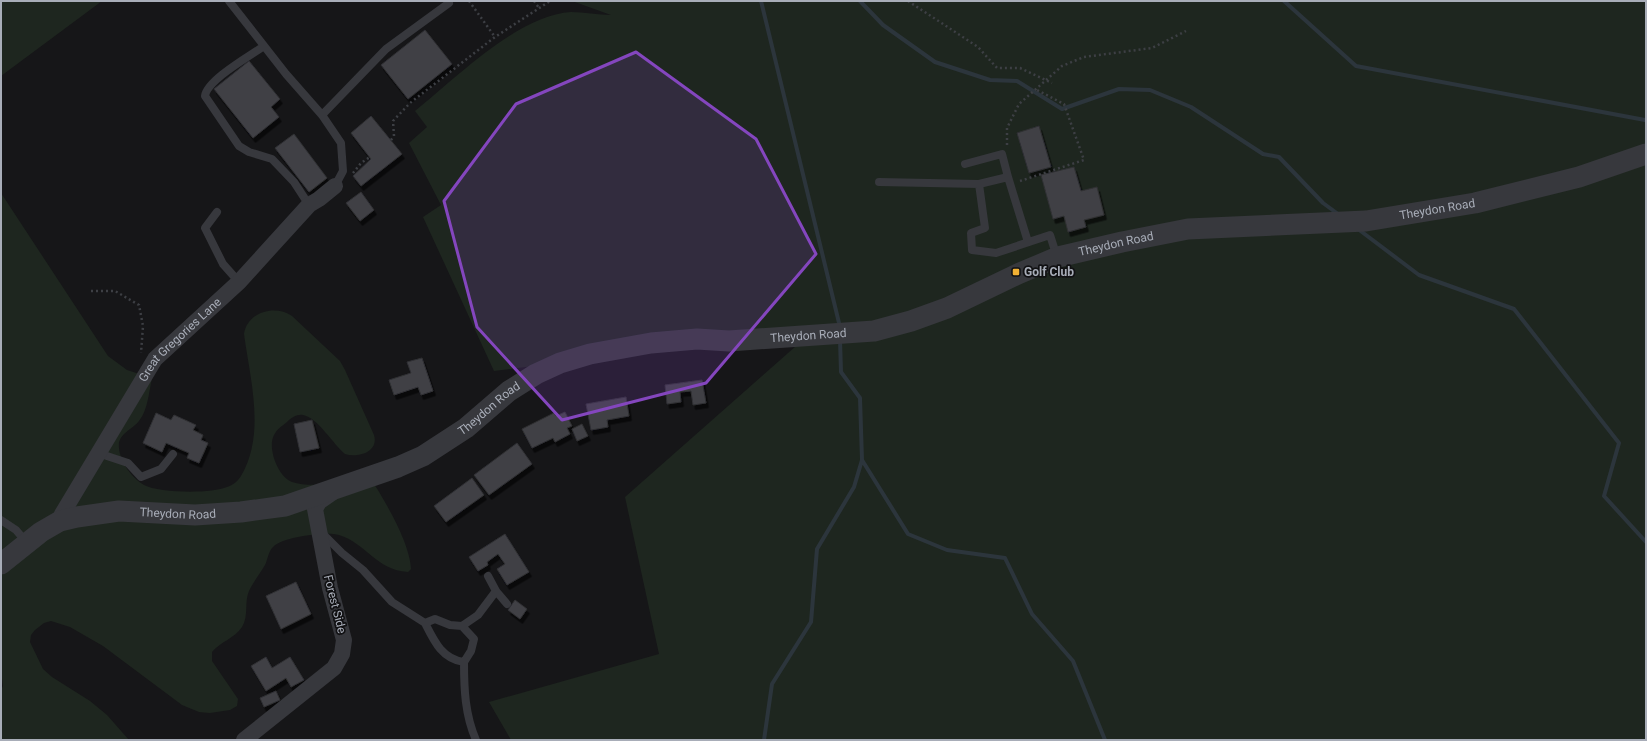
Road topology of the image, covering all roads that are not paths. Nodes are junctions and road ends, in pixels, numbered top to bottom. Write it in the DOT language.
graph roads {
  1 [pos="229,1"];
  2 [pos="449,3"];
  3 [pos="264,46"];
  4 [pos="322,115"];
  5 [pos="1646,154"];
  6 [pos="965,164"];
  7 [pos="1009,180"];
  8 [pos="879,182"];
  9 [pos="979,184"];
  10 [pos="335,186"];
  11 [pos="309,205"];
  12 [pos="217,212"];
  13 [pos="1028,242"];
  14 [pos="1058,257"];
  15 [pos="239,282"];
  16 [pos="98,453"];
  17 [pos="173,454"];
  18 [pos="343,485"];
  19 [pos="1,520"];
  20 [pos="60,522"];
  21 [pos="319,530"];
  22 [pos="27,544"];
  23 [pos="1,564"];
  24 [pos="488,576"];
  25 [pos="496,591"];
  26 [pos="507,604"];
  27 [pos="425,623"];
  28 [pos="462,626"];
  29 [pos="464,662"];
  30 [pos="244,740"];
  31 [pos="476,740"];
  1 -- 3 [label="lane"];
  2 -- 4 [label="lane"];
  3 -- 4 [label="lane"];
  3 -- 11 [label="lane"];
  4 -- 10 [label="lane"];
  5 -- 14 [label="street, Theydon Road"];
  6 -- 7 [label="lane"];
  7 -- 9 [label="lane"];
  7 -- 13 [label="lane"];
  8 -- 9 [label="lane"];
  9 -- 13 [label="lane"];
  10 -- 11 [label="street, Great Gregories Lane"];
  11 -- 15 [label="street, Great Gregories Lane"];
  12 -- 15 [label="lane"];
  13 -- 14 [label="lane"];
  14 -- 18 [label="street, Theydon Road"];
  15 -- 16 [label="street, Great Gregories Lane"];
  16 -- 17 [label="lane"];
  16 -- 20 [label="street, Great Gregories Lane"];
  18 -- 20 [label="street, Theydon Road"];
  18 -- 21 [label="street, Forest Side"];
  19 -- 22 [label="lane"];
  20 -- 22 [label="street, Theydon Road"];
  21 -- 27 [label="lane"];
  21 -- 30 [label="street, Forest Side"];
  22 -- 23 [label="street, Theydon Road"];
  24 -- 25 [label="lane"];
  25 -- 26 [label="lane"];
  25 -- 28 [label="lane"];
  27 -- 28 [label="lane"];
  27 -- 29 [label="lane"];
  28 -- 29 [label="lane"];
  29 -- 31 [label="lane"];
}
